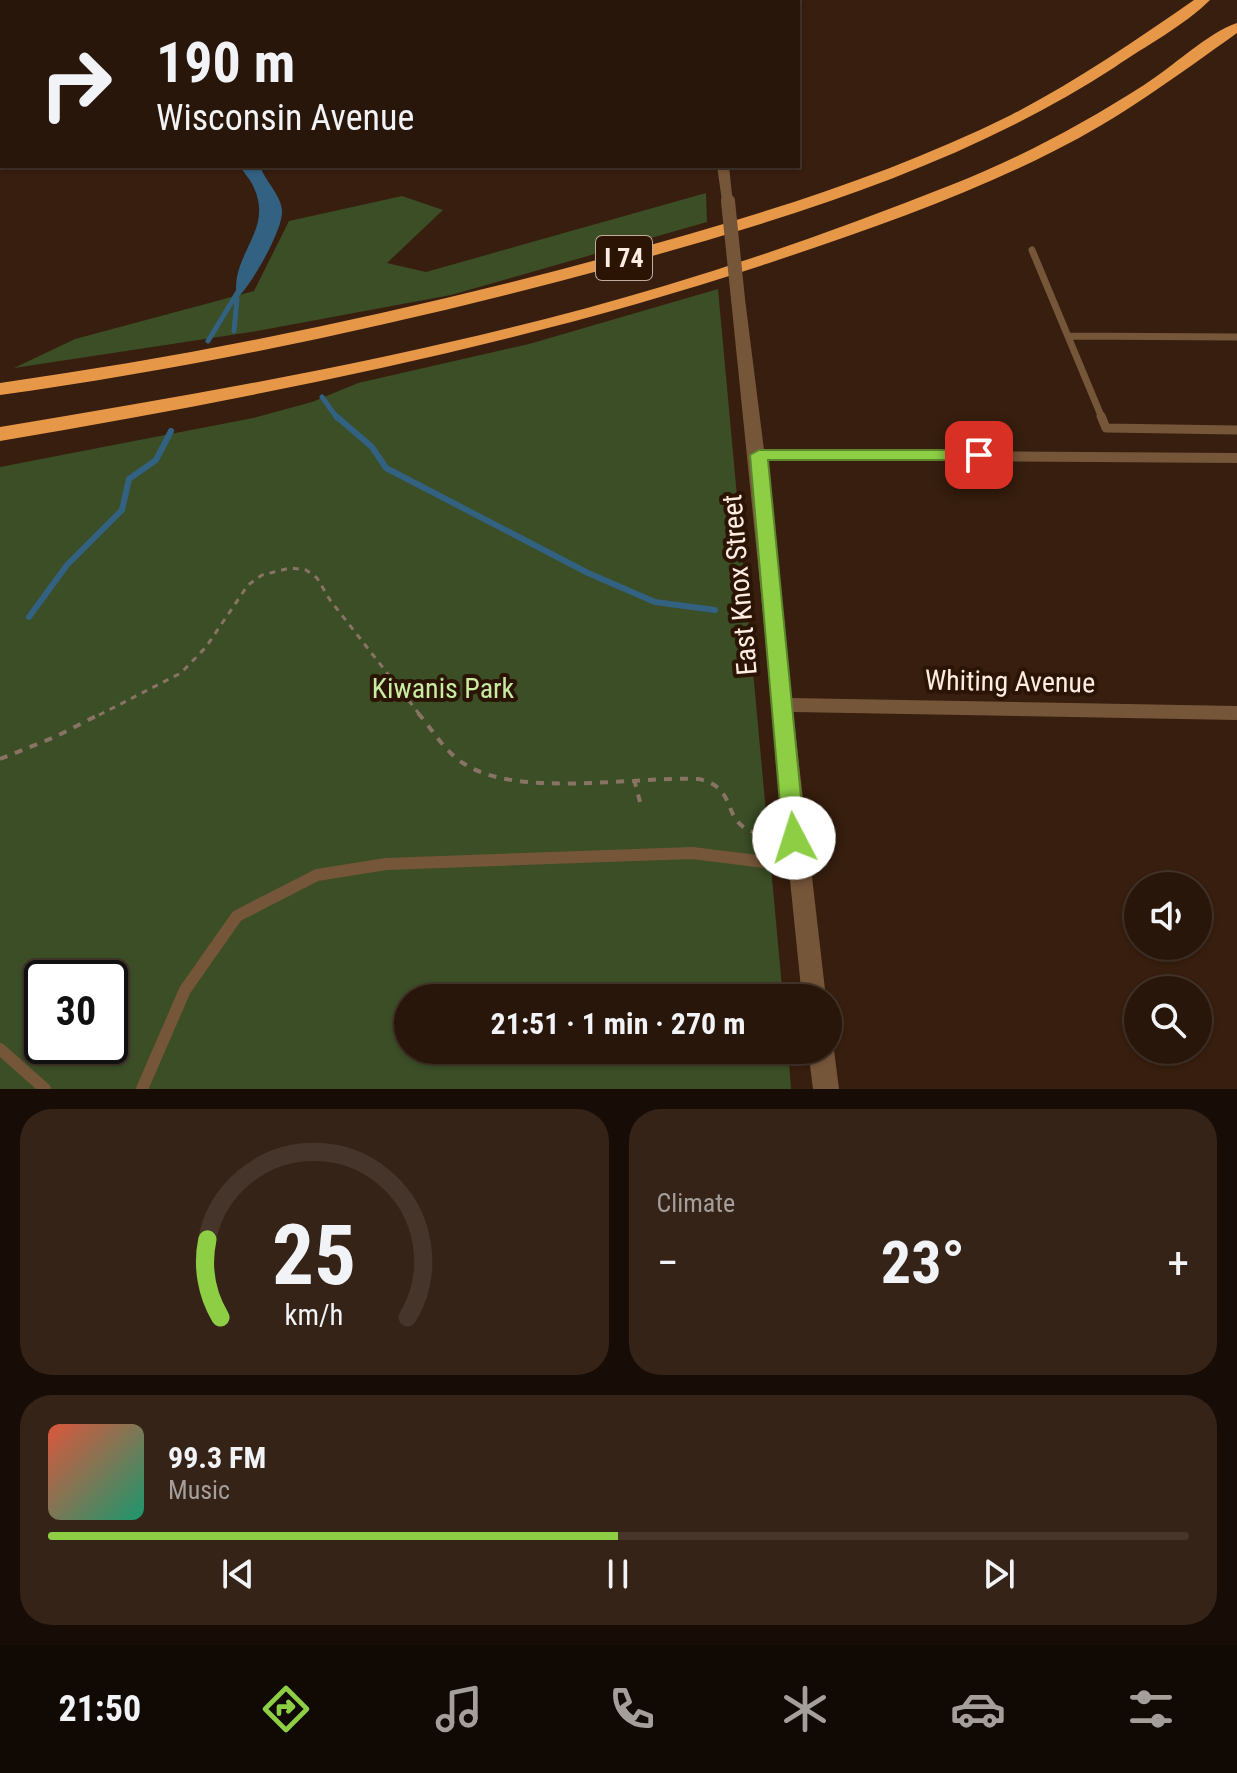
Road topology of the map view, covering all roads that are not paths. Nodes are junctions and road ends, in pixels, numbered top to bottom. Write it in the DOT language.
graph roads {
  1 [pos="1203,0"];
  2 [pos="1237,27"];
  3 [pos="723,168"];
  4 [pos="1032,250"];
  5 [pos="1068,336"];
  6 [pos="1237,337"];
  7 [pos="0,389"];
  8 [pos="1237,430"];
  9 [pos="0,434"];
  10 [pos="759,455"];
  11 [pos="1237,458"];
  12 [pos="782,705"];
  13 [pos="1237,713"];
  14 [pos="797,866"];
  15 [pos="812,984"];
  16 [pos="0,1049"];
  17 [pos="823,1064"];
  18 [pos="45,1089"];
  19 [pos="142,1089"];
  20 [pos="826,1089"];
  1 -- 7 [label="highway, I 74"];
  2 -- 9 [label="highway, I 74"];
  3 -- 10 [label="street, East Knox Street, bridge"];
  4 -- 5 [label="lane"];
  5 -- 6 [label="lane"];
  5 -- 8 [label="lane"];
  10 -- 11 [label="street"];
  10 -- 12 [label="street, East Knox Street"];
  12 -- 13 [label="street, Whiting Avenue"];
  12 -- 14 [label="street, East Knox Street"];
  14 -- 15 [label="street, East Knox Street"];
  14 -- 19 [label="lane"];
  16 -- 18 [label="lane"];
  17 -- 20 [label="street"];
}
